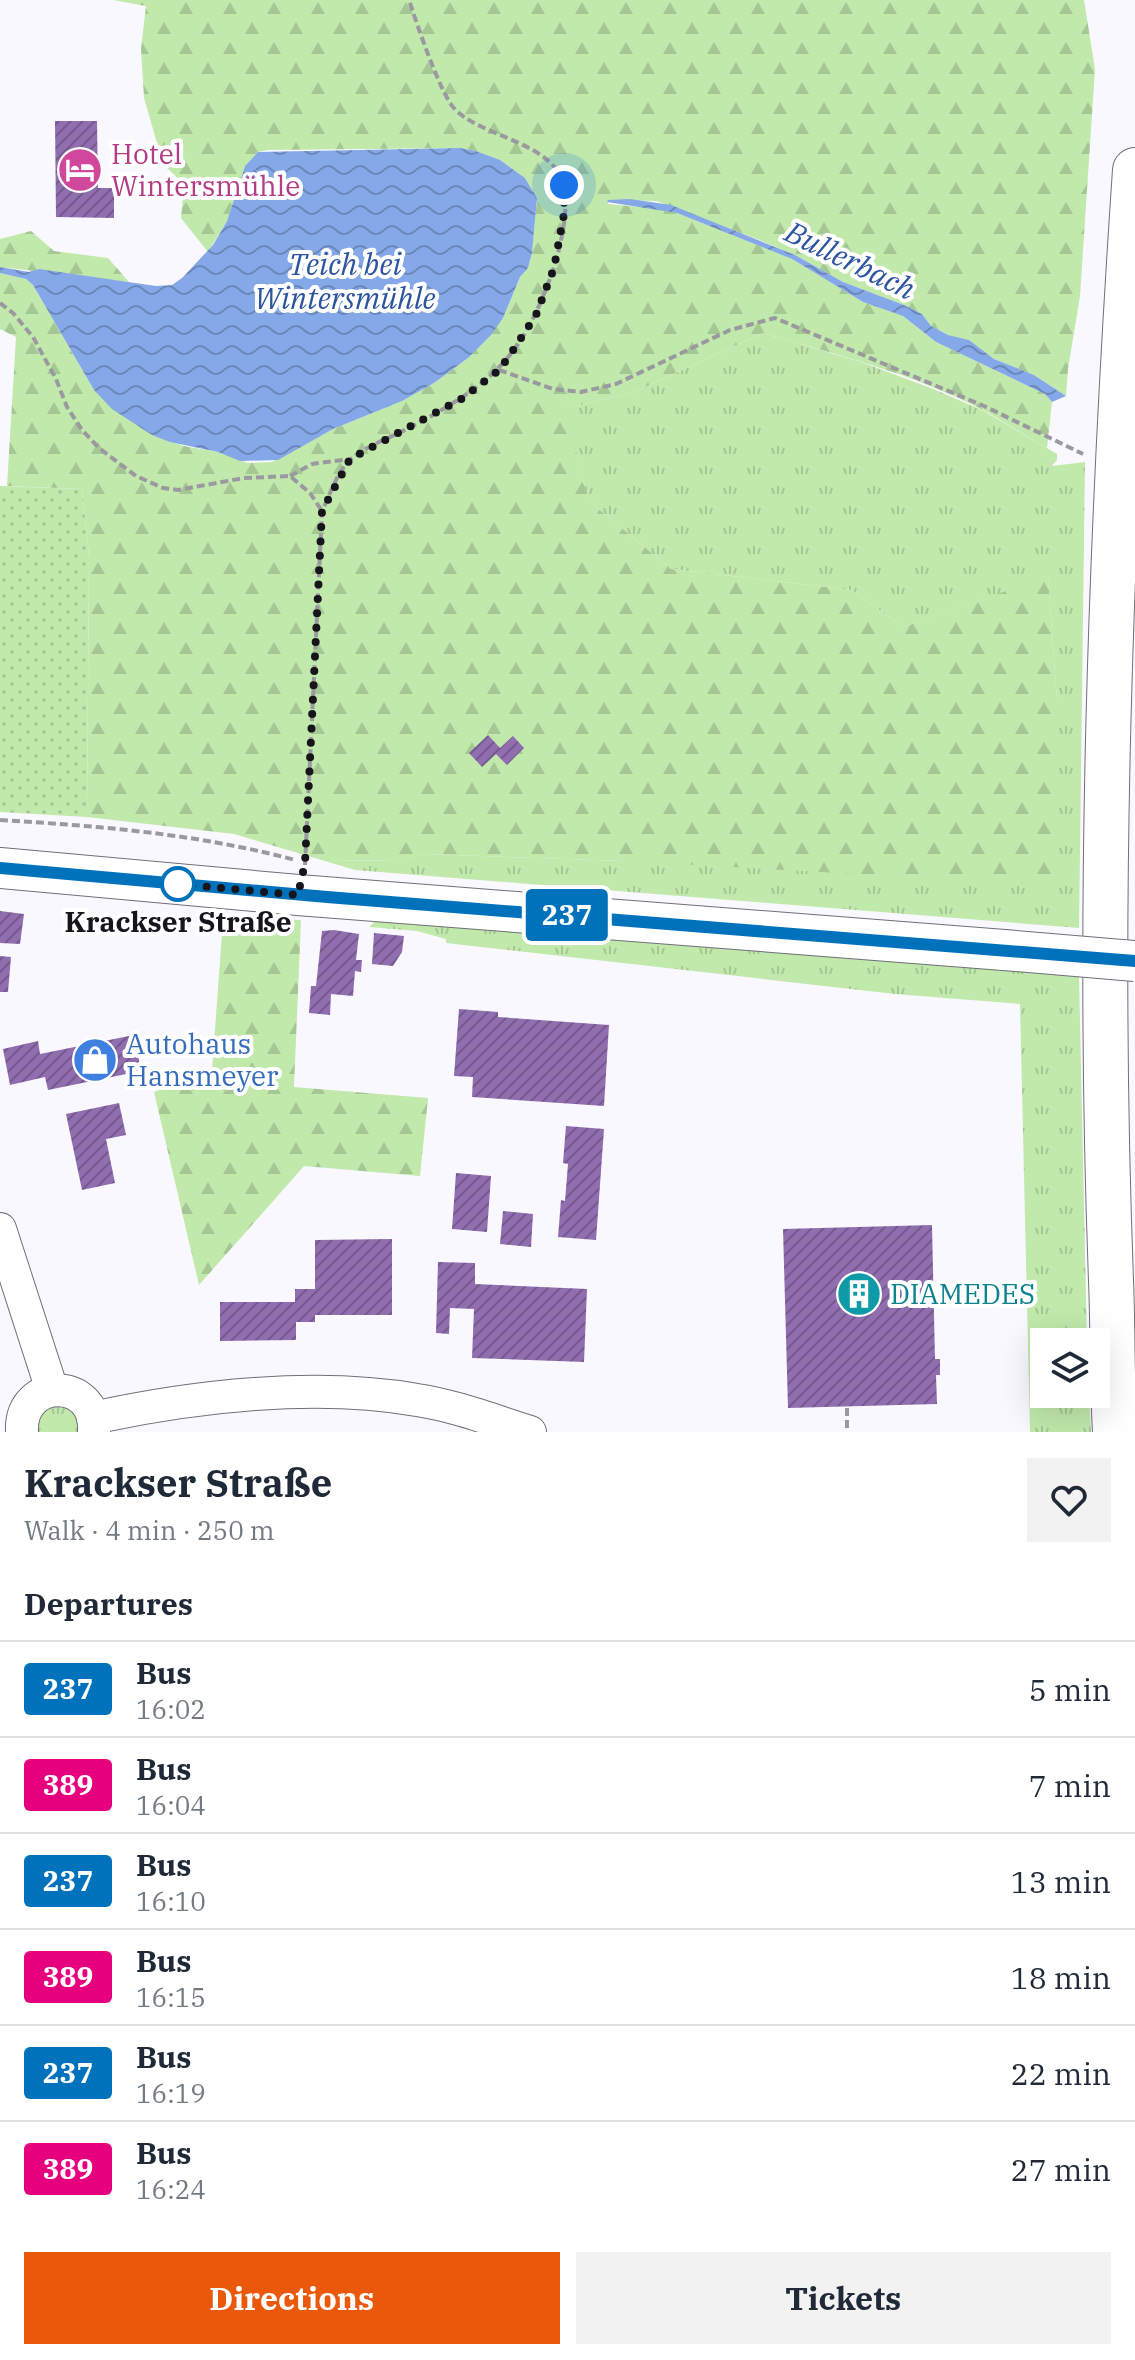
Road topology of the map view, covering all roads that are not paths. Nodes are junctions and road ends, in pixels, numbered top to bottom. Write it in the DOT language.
graph roads {
  1 [pos="1135,170"];
  2 [pos="0,868"];
  3 [pos="1135,961"];
  4 [pos="0,1229"];
  5 [pos="52,1390"];
  6 [pos="94,1425"];
  7 [pos="22,1432"];
  8 [pos="530,1432"];
  9 [pos="1115,1432"];
  1 -- 9 [label="highway"];
  2 -- 3 [label="main road, bridge"];
  4 -- 5 [label="street"];
  5 -- 6 [label="street"];
  5 -- 7 [label="street"];
  6 -- 8 [label="street"];
}
